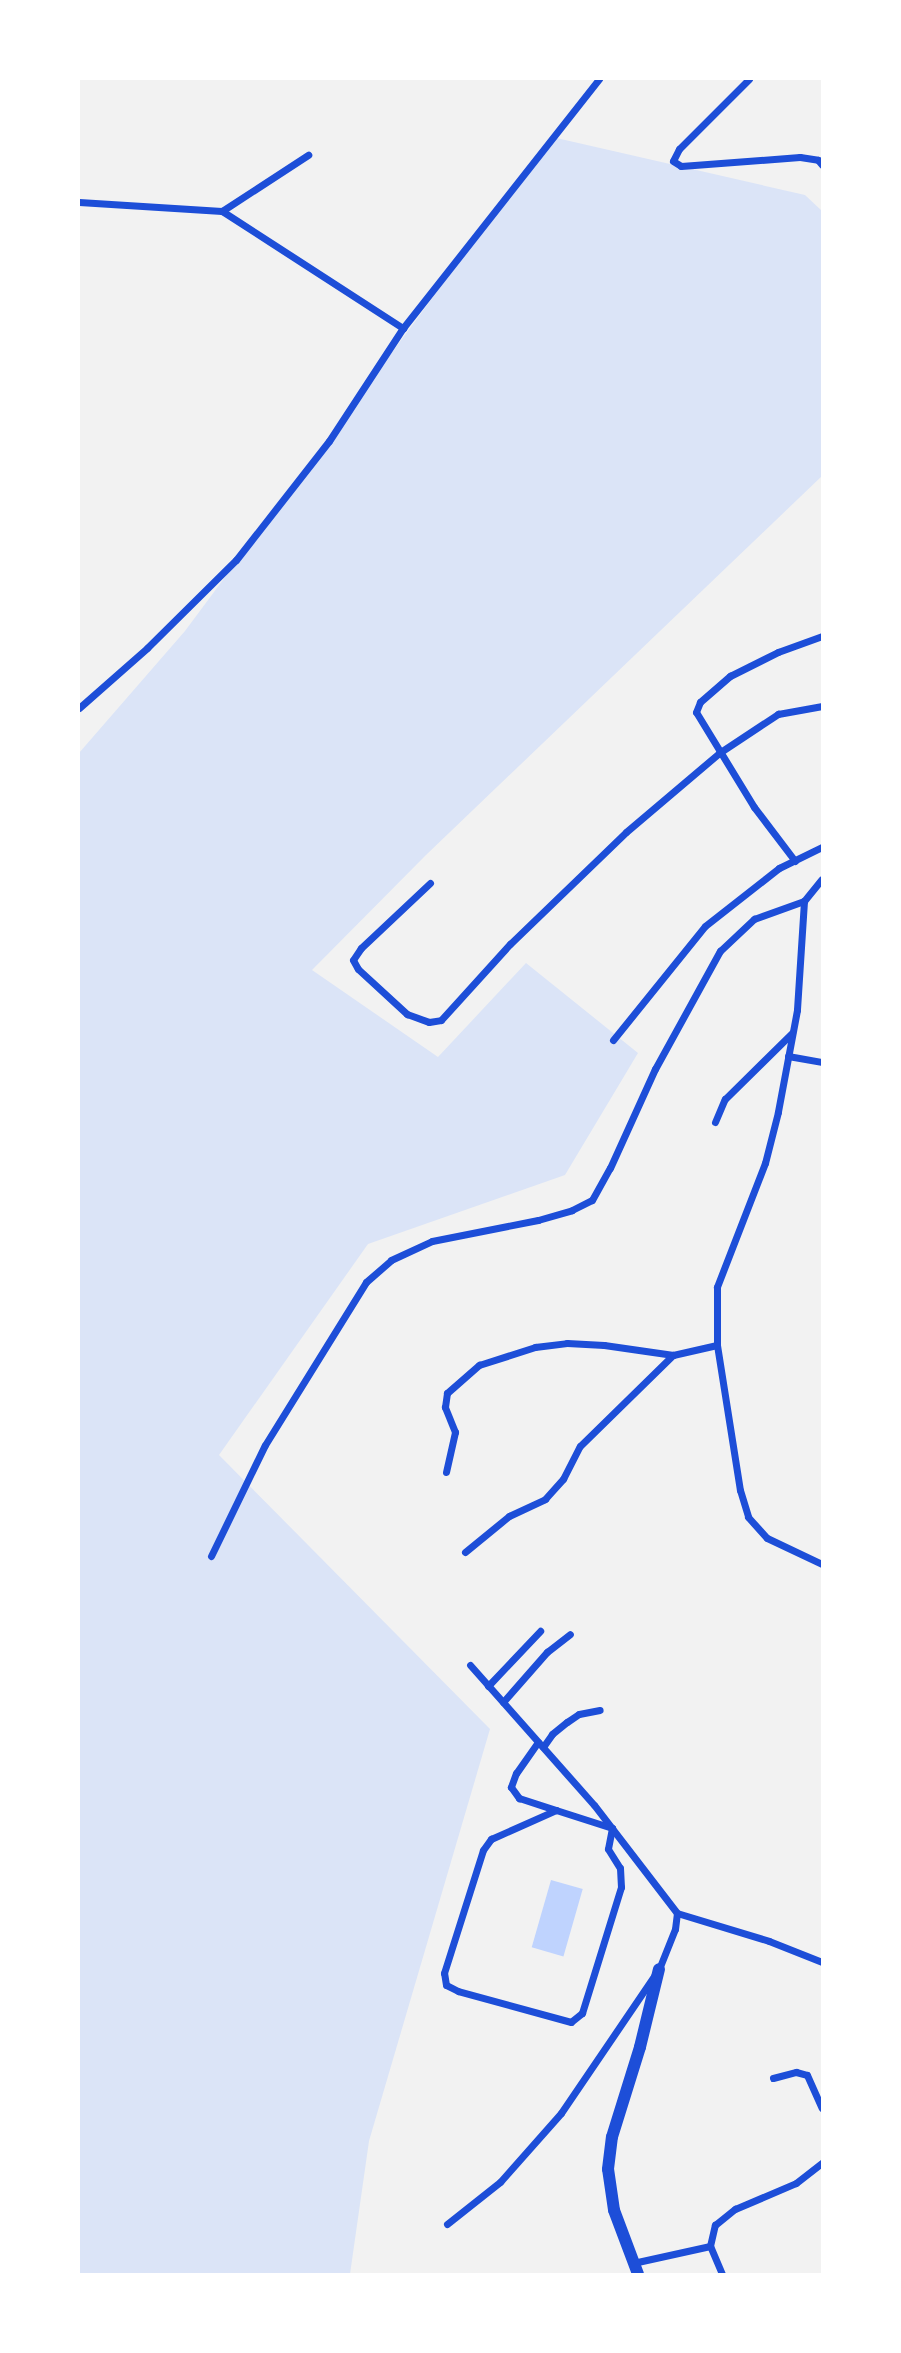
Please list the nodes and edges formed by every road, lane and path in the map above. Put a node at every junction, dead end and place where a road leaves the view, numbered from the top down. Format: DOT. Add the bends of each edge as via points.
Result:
graph roads {
  1 [pos="599,79"];
  2 [pos="748,79"];
  3 [pos="308,155"];
  4 [pos="822,165"];
  5 [pos="79,202"];
  6 [pos="222,211"];
  7 [pos="403,328"];
  8 [pos="822,636"];
  9 [pos="822,706"];
  10 [pos="79,708"];
  11 [pos="719,753"];
  12 [pos="822,847"];
  13 [pos="795,861"];
  14 [pos="822,879"];
  15 [pos="430,883"];
  16 [pos="804,901"];
  17 [pos="792,1032"];
  18 [pos="613,1040"];
  19 [pos="788,1056"];
  20 [pos="822,1062"];
  21 [pos="715,1122"];
  22 [pos="717,1345"];
  23 [pos="673,1355"];
  24 [pos="446,1472"];
  25 [pos="465,1552"];
  26 [pos="211,1556"];
  27 [pos="822,1563"];
  28 [pos="540,1631"];
  29 [pos="570,1634"];
  30 [pos="470,1665"];
  31 [pos="488,1686"];
  32 [pos="503,1702"];
  33 [pos="600,1710"];
  34 [pos="541,1745"];
  35 [pos="556,1810"];
  36 [pos="612,1828"];
  37 [pos="677,1913"];
  38 [pos="822,1962"];
  39 [pos="659,1969"];
  40 [pos="773,2078"];
  41 [pos="822,2108"];
  42 [pos="822,2163"];
  43 [pos="447,2224"];
  44 [pos="710,2246"];
  45 [pos="636,2269"];
  46 [pos="722,2274"];
  1 -- 7 [label="street"];
  2 -- 4 [label="street" via="679,149 673,161 681,166 800,158 818,160"];
  3 -- 6 [label="street"];
  5 -- 6 [label="street"];
  6 -- 7 [label="street"];
  7 -- 10 [label="street" via="329,441 236,560"];
  8 -- 11 [label="street" via="730,676 700,702 696,712"];
  9 -- 11 [label="street" via="778,714"];
  11 -- 13 [label="street"];
  11 -- 15 [label="street" via="626,832 510,944 441,1020 429,1022 407,1014 353,960"];
  12 -- 13 [label="street"];
  13 -- 18 [label="street" via="779,868 705,926"];
  14 -- 16 [label="street"];
  16 -- 17 [label="street"];
  16 -- 26 [label="street" via="754,919 720,951 655,1069 592,1199 538,1220 432,1241 391,1260 366,1282 265,1445"];
  17 -- 19 [label="street"];
  17 -- 21 [label="street" via="725,1099"];
  19 -- 20 [label="street"];
  19 -- 22 [label="street" via="765,1163 717,1287"];
  22 -- 23 [label="street"];
  22 -- 27 [label="street" via="748,1517 767,1538"];
  23 -- 24 [label="street" via="567,1343 535,1347 479,1364 447,1393 445,1407 455,1432"];
  23 -- 25 [label="street" via="580,1446 563,1479 545,1499 509,1516"];
  28 -- 31 [label="street"];
  29 -- 32 [label="street" via="547,1652"];
  30 -- 31 [label="street"];
  31 -- 32 [label="street"];
  32 -- 34 [label="street"];
  33 -- 34 [label="street" via="579,1714"];
  34 -- 35 [label="street" via="516,1773 511,1787 519,1798"];
  34 -- 36 [label="street"];
  35 -- 36 [label="street"];
  35 -- 36 [label="street" via="491,1839 483,1850 444,1973 446,1985 558,2021 570,2022 582,2014 621,1886 620,1868 608,1849"];
  36 -- 37 [label="street"];
  37 -- 38 [label="street"];
  37 -- 39 [label="street"];
  39 -- 43 [label="street" via="561,2113 500,2182"];
  39 -- 45 [label="street" via="612,2137 608,2169 614,2210"];
  40 -- 41 [label="street" via="796,2072 807,2075"];
  42 -- 44 [label="street" via="796,2183 735,2210 715,2225"];
  44 -- 45 [label="street"];
  44 -- 46 [label="street"];
}
